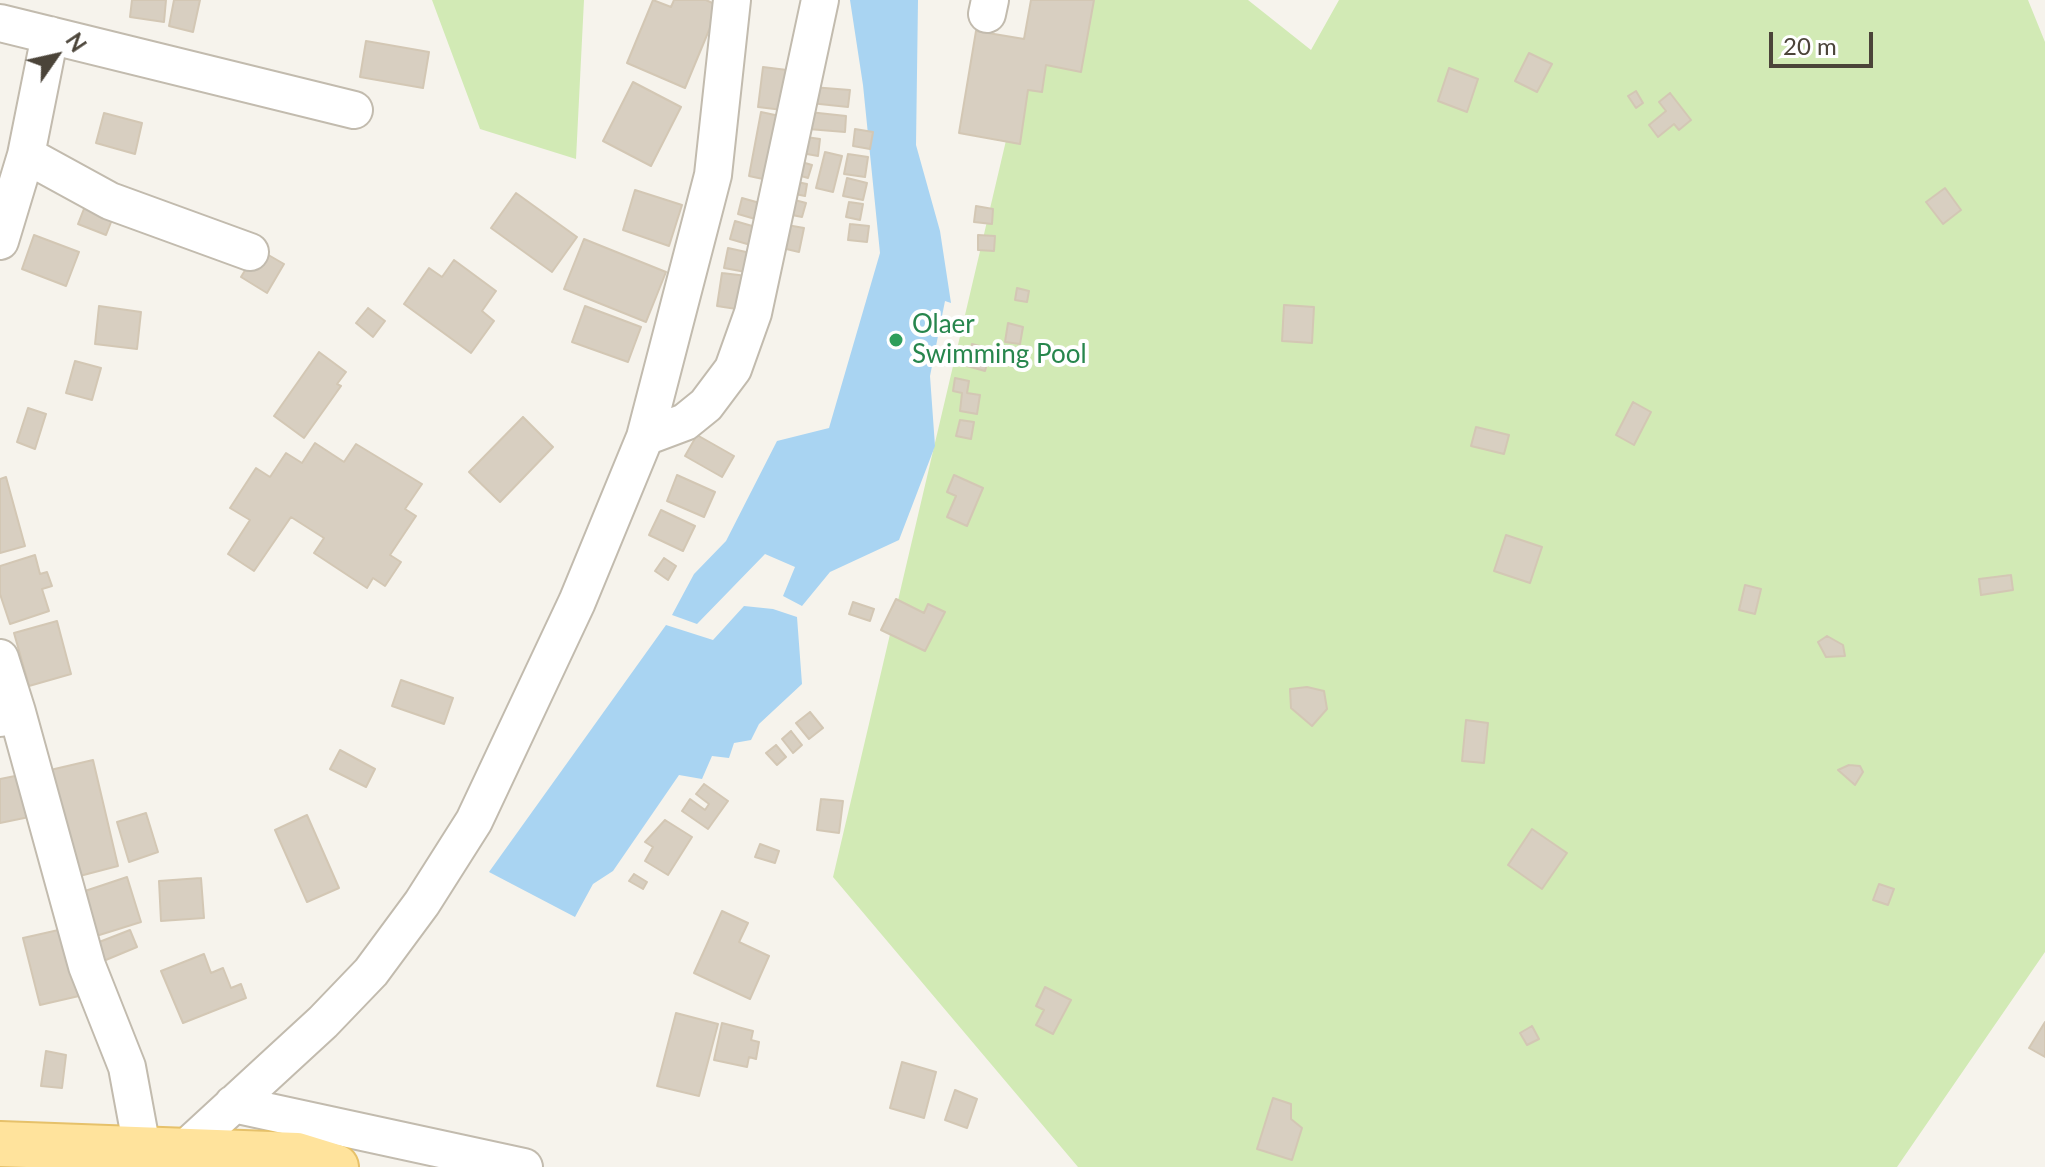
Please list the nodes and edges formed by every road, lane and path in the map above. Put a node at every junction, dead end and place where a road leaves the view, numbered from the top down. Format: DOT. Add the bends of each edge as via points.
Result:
graph roads {
  1 [pos="732,0"];
  2 [pos="820,0"];
  3 [pos="0,23"];
  4 [pos="50,35"];
  5 [pos="354,110"];
  6 [pos="26,155"];
  7 [pos="0,241"];
  8 [pos="250,252"];
  9 [pos="645,437"];
  10 [pos="0,658"];
  11 [pos="9,715"];
  12 [pos="233,1104"];
  13 [pos="17,1153"];
  14 [pos="169,1155"];
  15 [pos="336,1167"];
  16 [pos="524,1167"];
  1 -- 9 [label="street" via="713,175"];
  2 -- 9 [label="street" via="753,313 733,369 706,405 685,422"];
  3 -- 4 [label="street"];
  4 -- 5 [label="street"];
  4 -- 6 [label="street"];
  6 -- 7 [label="street"];
  6 -- 8 [label="street" via="110,201"];
  9 -- 12 [label="street" via="577,602 474,821 371,972"];
  10 -- 11 [label="street"];
  11 -- 14 [label="street" via="87,966"];
  12 -- 14 [label="street"];
  12 -- 16 [label="street"];
  13 -- 14 [label="main road"];
  14 -- 15 [label="main road" via="297,1155"];
}
